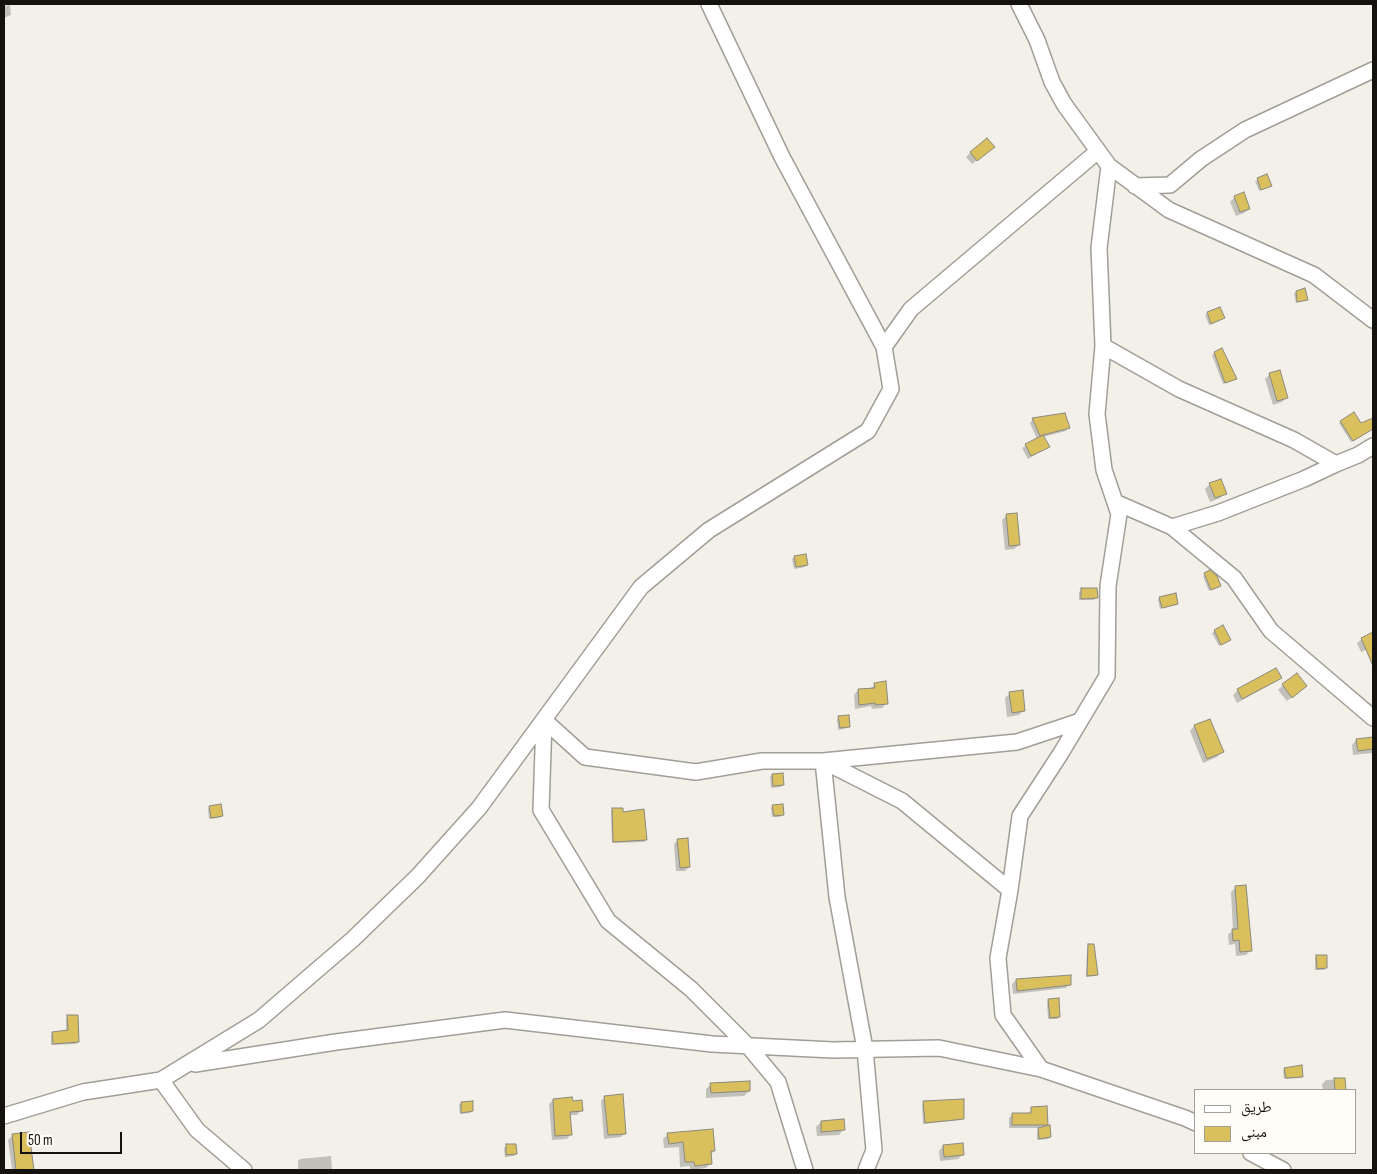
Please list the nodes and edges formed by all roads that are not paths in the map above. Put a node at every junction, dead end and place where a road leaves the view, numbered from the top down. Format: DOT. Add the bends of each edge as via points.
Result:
graph roads {
  1 [pos="709,4"];
  2 [pos="1019,4"];
  3 [pos="1373,70"];
  4 [pos="1098,151"];
  5 [pos="1109,166"];
  6 [pos="1135,186"];
  7 [pos="1373,320"];
  8 [pos="1103,346"];
  9 [pos="884,347"];
  10 [pos="1373,446"];
  11 [pos="1336,464"];
  12 [pos="1115,502"];
  13 [pos="1172,527"];
  14 [pos="1373,718"];
  15 [pos="544,720"];
  16 [pos="1080,721"];
  17 [pos="823,761"];
  18 [pos="1010,890"];
  19 [pos="748,1046"];
  20 [pos="865,1050"];
  21 [pos="186,1065"];
  22 [pos="1042,1069"];
  23 [pos="161,1080"];
  24 [pos="5,1115"];
  25 [pos="1194,1122"];
  26 [pos="1253,1154"];
  27 [pos="244,1170"];
  28 [pos="805,1170"];
  29 [pos="866,1170"];
  30 [pos="1283,1170"];
  1 -- 9 [label="street" via="782,157"];
  2 -- 4 [label="street" via="1037,40 1052,82"];
  3 -- 6 [label="street" via="1245,130 1201,159 1170,185"];
  4 -- 5 [label="street"];
  4 -- 9 [label="street" via="911,309"];
  5 -- 6 [label="street"];
  5 -- 8 [label="street" via="1099,248"];
  6 -- 7 [label="street" via="1169,210 1314,275"];
  8 -- 11 [label="street" via="1179,389 1294,440"];
  8 -- 12 [label="street" via="1097,414 1104,470"];
  9 -- 15 [label="street" via="891,389 868,431 708,530 641,587"];
  10 -- 11 [label="street"];
  11 -- 13 [label="street" via="1218,514"];
  12 -- 13 [label="street"];
  12 -- 16 [label="street" via="1119,514 1108,586 1107,676"];
  13 -- 14 [label="street" via="1234,578 1271,631"];
  15 -- 17 [label="street" via="585,757 696,772 762,762"];
  15 -- 19 [label="street" via="541,810 608,921 690,989"];
  15 -- 21 [label="street" via="479,808 418,876 353,939 259,1020"];
  16 -- 17 [label="street" via="1018,742"];
  16 -- 18 [label="street" via="1020,816"];
  17 -- 18 [label="street" via="902,801"];
  17 -- 20 [label="street" via="837,897"];
  18 -- 22 [label="street" via="998,958 1003,1016"];
  19 -- 20 [label="street"];
  19 -- 21 [label="street" via="505,1020"];
  19 -- 28 [label="street" via="778,1082"];
  20 -- 22 [label="street" via="939,1048"];
  20 -- 29 [label="street" via="874,1150"];
  21 -- 23 [label="street"];
  22 -- 25 [label="street"];
  23 -- 24 [label="street" via="83,1092"];
  23 -- 27 [label="street" via="197,1130"];
  26 -- 30 [label="street"];
}
